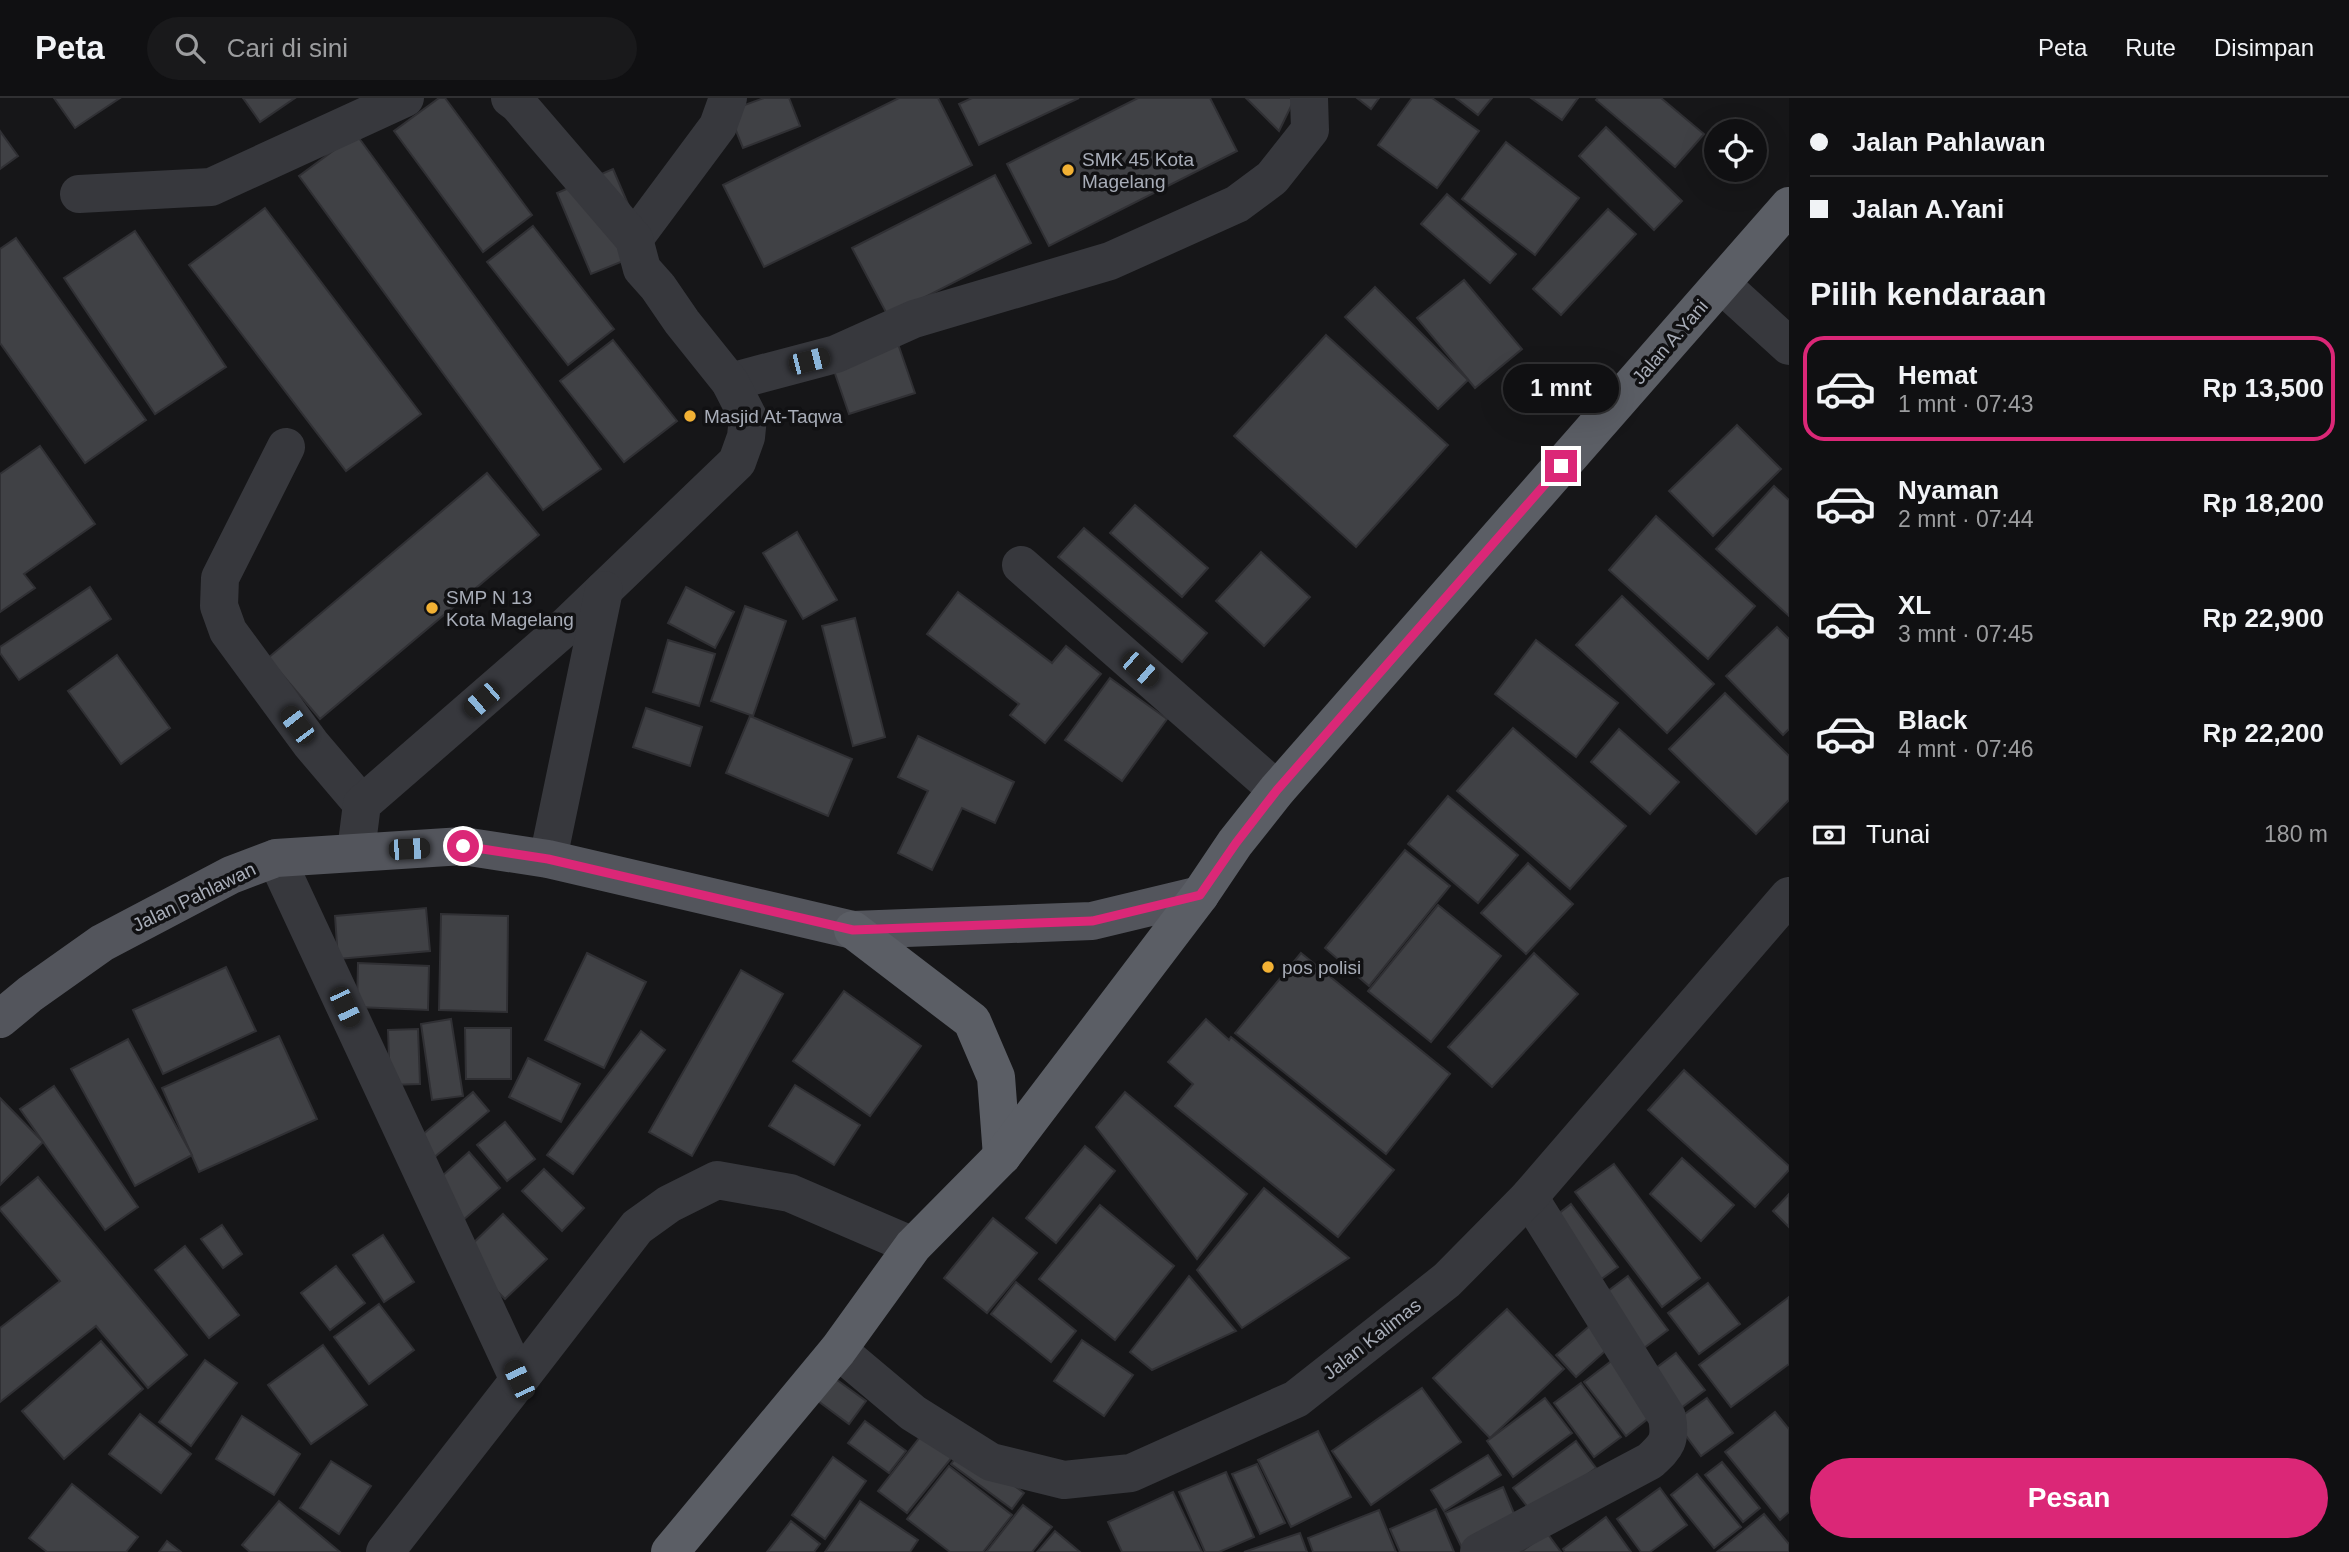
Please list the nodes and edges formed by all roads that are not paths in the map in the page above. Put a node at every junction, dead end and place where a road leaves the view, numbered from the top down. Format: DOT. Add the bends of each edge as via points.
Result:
graph roads {
  1 [pos="405,98"];
  2 [pos="510,98"];
  3 [pos="728,98"];
  4 [pos="1309,98"];
  5 [pos="79,194"];
  6 [pos="1789,206"];
  7 [pos="634,239"];
  8 [pos="1721,284"];
  9 [pos="1789,346"];
  10 [pos="730,382"];
  11 [pos="286,447"];
  12 [pos="1021,565"];
  13 [pos="604,590"];
  14 [pos="1277,790"];
  15 [pos="362,804"];
  16 [pos="356,852"];
  17 [pos="276,858"];
  18 [pos="548,859"];
  19 [pos="1200,895"];
  20 [pos="1789,896"];
  21 [pos="853,930"];
  22 [pos="0,1019"];
  23 [pos="1002,1156"];
  24 [pos="1529,1197"];
  25 [pos="913,1246"];
  26 [pos="838,1350"];
  27 [pos="519,1380"];
  28 [pos="385,1552"];
  29 [pos="670,1552"];
  30 [pos="1479,1552"];
  1 -- 5 [label="street" via="211,187"];
  2 -- 7 [label="street"];
  3 -- 7 [label="street" via="718,126"];
  4 -- 10 [label="street" via="1310,130 1272,178 1237,204 1110,261 914,319 836,354"];
  6 -- 8 [label="highway, Jalan A.Yani"];
  7 -- 10 [label="street" via="642,269"];
  8 -- 9 [label="street"];
  8 -- 14 [label="highway, Jalan A.Yani"];
  10 -- 13 [label="street" via="748,417 737,462"];
  11 -- 15 [label="street" via="220,578 219,606 228,631 311,744"];
  12 -- 14 [label="street"];
  13 -- 15 [label="street"];
  13 -- 18 [label="street"];
  14 -- 19 [label="highway, Jalan A.Yani"];
  15 -- 16 [label="street"];
  16 -- 17 [label="main road, Jalan Pahlawan"];
  16 -- 18 [label="main road, Jalan Pahlawan" via="463,846"];
  17 -- 22 [label="main road, Jalan Pahlawan" via="231,875 102,943"];
  17 -- 27 [label="street"];
  18 -- 21 [label="main road, Jalan Pahlawan"];
  19 -- 21 [label="main road, Jalan Pahlawan" via="1092,921"];
  19 -- 23 [label="highway, Jalan A.Yani"];
  20 -- 24 [label="street, Jalan Kalimas"];
  21 -- 23 [label="highway" via="972,1021 996,1077"];
  23 -- 25 [label="highway, Jalan A.Yani"];
  24 -- 26 [label="street, Jalan Kalimas" via="1447,1280 1296,1399 1131,1473 1063,1480 991,1462 913,1413"];
  24 -- 30 [label="street" via="1667,1417 1670,1434 1665,1447 1650,1461"];
  25 -- 26 [label="highway, Jalan A.Yani"];
  25 -- 27 [label="street" via="790,1193 717,1180 669,1204 637,1227"];
  26 -- 29 [label="highway, Jalan A.Yani"];
  27 -- 28 [label="street"];
}
